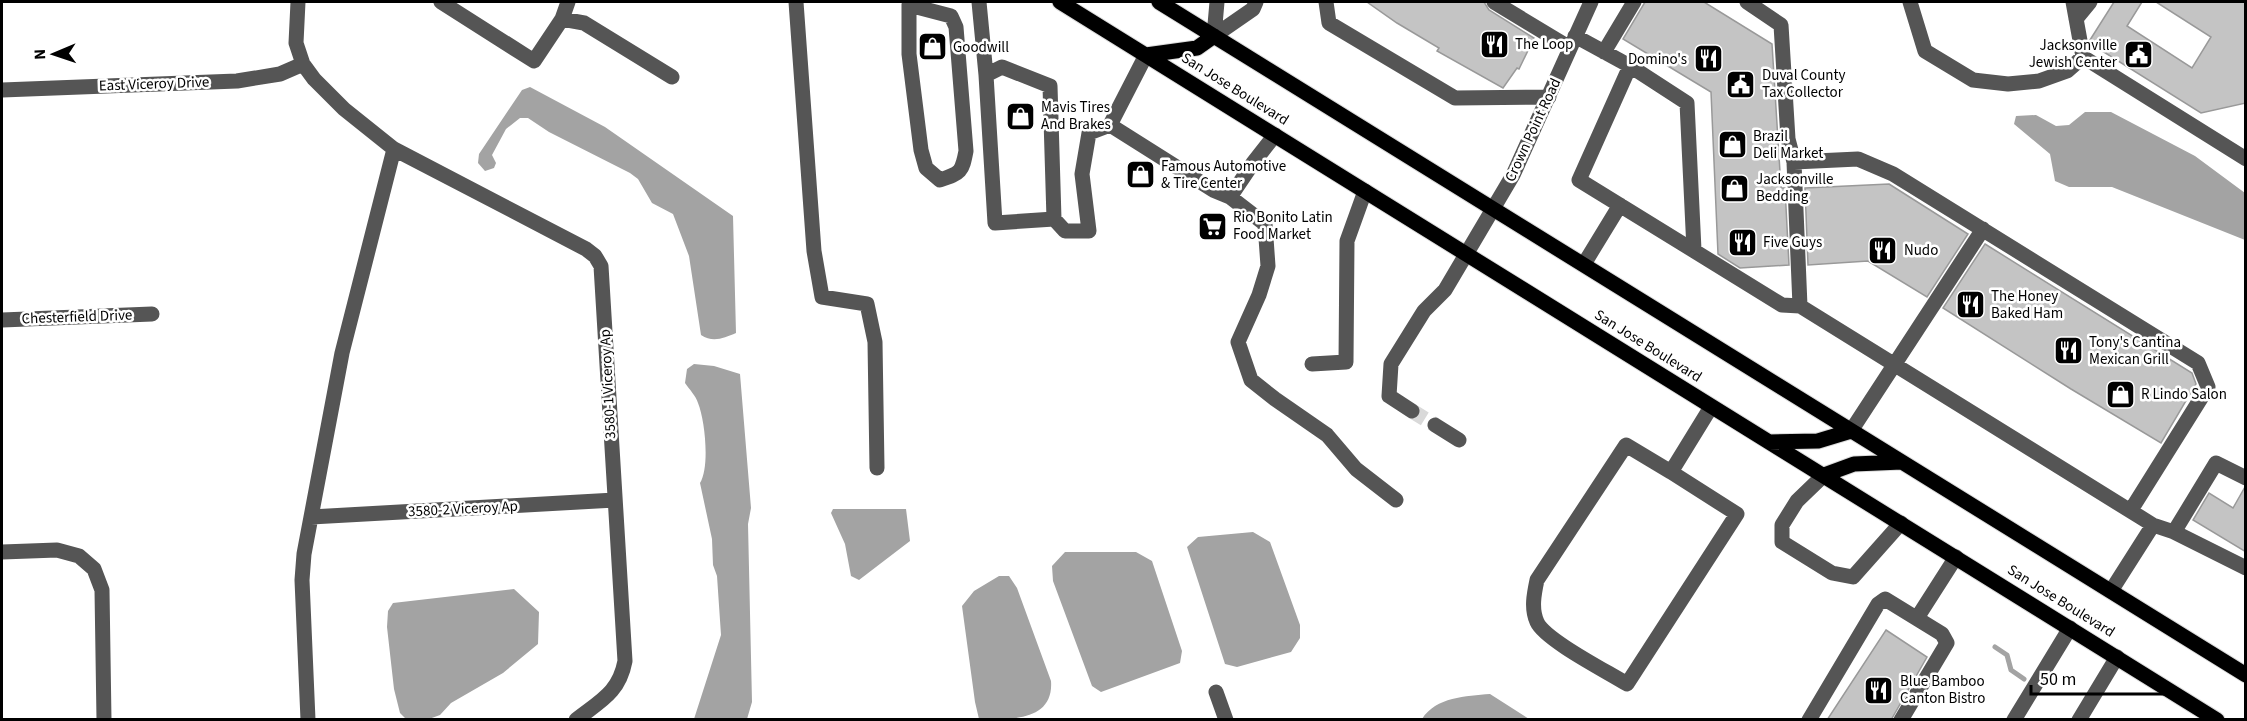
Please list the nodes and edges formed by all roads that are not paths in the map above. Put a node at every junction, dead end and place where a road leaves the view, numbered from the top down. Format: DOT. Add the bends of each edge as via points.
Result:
graph roads {
  1 [pos="298,2"];
  2 [pos="441,2"];
  3 [pos="568,2"];
  4 [pos="796,2"];
  5 [pos="979,2"];
  6 [pos="1060,2"];
  7 [pos="1159,2"];
  8 [pos="1217,2"];
  9 [pos="1256,2"];
  10 [pos="1326,2"];
  11 [pos="1494,2"];
  12 [pos="1591,2"];
  13 [pos="1634,2"];
  14 [pos="1747,2"];
  15 [pos="1910,2"];
  16 [pos="2073,2"];
  17 [pos="2090,2"];
  18 [pos="909,4"];
  19 [pos="562,19"];
  20 [pos="2076,19"];
  21 [pos="1214,36"];
  22 [pos="1572,42"];
  23 [pos="1604,52"];
  24 [pos="1146,55"];
  25 [pos="2083,57"];
  26 [pos="303,64"];
  27 [pos="1630,66"];
  28 [pos="986,75"];
  29 [pos="672,77"];
  30 [pos="2,90"];
  31 [pos="1550,97"];
  32 [pos="1110,125"];
  33 [pos="1275,135"];
  34 [pos="394,149"];
  35 [pos="2246,159"];
  36 [pos="1794,162"];
  37 [pos="1365,191"];
  38 [pos="1230,197"];
  39 [pos="1620,205"];
  40 [pos="1494,208"];
  41 [pos="1054,219"];
  42 [pos="1983,229"];
  43 [pos="1694,250"];
  44 [pos="1467,254"];
  45 [pos="1584,264"];
  46 [pos="1800,306"];
  47 [pos="152,314"];
  48 [pos="2,320"];
  49 [pos="1312,364"];
  50 [pos="1896,364"];
  51 [pos="1711,407"];
  52 [pos="1412,411"];
  53 [pos="1435,425"];
  54 [pos="1851,431"];
  55 [pos="1459,440"];
  56 [pos="1769,442"];
  57 [pos="1902,462"];
  58 [pos="877,468"];
  59 [pos="1671,472"];
  60 [pos="1824,475"];
  61 [pos="2246,478"];
  62 [pos="615,500"];
  63 [pos="1396,500"];
  64 [pos="2131,510"];
  65 [pos="311,517"];
  66 [pos="1901,523"];
  67 [pos="2153,525"];
  68 [pos="2174,532"];
  69 [pos="2,552"];
  70 [pos="1956,557"];
  71 [pos="2246,568"];
  72 [pos="2111,591"];
  73 [pos="1917,618"];
  74 [pos="2070,628"];
  75 [pos="2117,657"];
  76 [pos="2246,675"];
  77 [pos="1216,692"];
  78 [pos="104,720"];
  79 [pos="308,720"];
  80 [pos="576,720"];
  81 [pos="1226,720"];
  82 [pos="1809,720"];
  83 [pos="1901,720"];
  84 [pos="2014,720"];
  85 [pos="2079,720"];
  86 [pos="2217,720"];
  1 -- 26 [label="street" via="296,43"];
  2 -- 19 [label="street" via="534,62"];
  3 -- 19 [label="street"];
  4 -- 58 [label="street" via="814,251 822,297 867,304 875,342"];
  5 -- 28 [label="street"];
  6 -- 24 [label="main road, San Jose Boulevard"];
  7 -- 21 [label="main road"];
  8 -- 21 [label="street"];
  9 -- 21 [label="street"];
  10 -- 31 [label="street" via="1329,23 1455,98"];
  11 -- 22 [label="street"];
  12 -- 22 [label="street, Crown Point Road"];
  13 -- 23 [label="street"];
  14 -- 36 [label="street" via="1781,26 1788,139"];
  15 -- 25 [label="street" via="1925,51 1973,80 2008,84 2040,81 2067,71"];
  16 -- 20 [label="street"];
  17 -- 20 [label="street"];
  18 -- 18 [label="street" via="909,54 926,168 940,180 958,174 966,151 956,27 951,16"];
  19 -- 29 [label="street" via="584,23"];
  20 -- 25 [label="street"];
  21 -- 24 [label="main road" via="1197,48"];
  21 -- 40 [label="main road"];
  22 -- 23 [label="street"];
  22 -- 31 [label="street, Crown Point Road"];
  23 -- 27 [label="street"];
  24 -- 32 [label="street"];
  24 -- 33 [label="main road, San Jose Boulevard"];
  25 -- 35 [label="street"];
  26 -- 30 [label="street, East Viceroy Drive" via="280,74 237,81"];
  26 -- 34 [label="street, 3580-1 Viceroy Ap" via="344,109"];
  27 -- 39 [label="street" via="1579,180"];
  27 -- 43 [label="street" via="1687,103"];
  28 -- 41 [label="street" via="1002,67 1050,86"];
  28 -- 41 [label="street" via="995,223"];
  31 -- 40 [label="street, Crown Point Road"];
  32 -- 38 [label="street"];
  32 -- 41 [label="street" via="1089,133 1082,174 1089,231 1065,231"];
  33 -- 37 [label="main road, San Jose Boulevard"];
  33 -- 38 [label="street"];
  34 -- 62 [label="street, 3580-1 Viceroy Ap" via="595,256 601,266"];
  34 -- 65 [label="street" via="342,353"];
  36 -- 42 [label="street" via="1858,159 1893,174"];
  36 -- 46 [label="street"];
  37 -- 44 [label="main road, San Jose Boulevard"];
  37 -- 49 [label="street" via="1347,241 1346,362"];
  38 -- 63 [label="street" via="1264,224 1268,266 1238,342 1251,380 1327,435 1356,469"];
  39 -- 43 [label="street"];
  39 -- 45 [label="street"];
  40 -- 44 [label="street, Crown Point Road"];
  40 -- 45 [label="main road"];
  42 -- 50 [label="street"];
  42 -- 64 [label="street" via="2198,363 2208,387"];
  43 -- 46 [label="street" via="1782,305"];
  44 -- 51 [label="main road, San Jose Boulevard"];
  44 -- 52 [label="street, Crown Point Road" via="1391,364 1389,396"];
  45 -- 54 [label="main road"];
  46 -- 50 [label="street"];
  47 -- 48 [label="street, Chesterfield Drive"];
  50 -- 54 [label="street"];
  50 -- 64 [label="street"];
  51 -- 56 [label="main road, San Jose Boulevard"];
  51 -- 59 [label="street"];
  53 -- 55 [label="street"];
  54 -- 56 [label="main road" via="1818,441"];
  54 -- 57 [label="main road"];
  56 -- 60 [label="main road, San Jose Boulevard"];
  57 -- 60 [label="main road" via="1854,464"];
  57 -- 72 [label="main road"];
  59 -- 59 [label="street" via="1626,445 1537,580 1533,601 1537,624 1554,639 1627,684 1737,514"];
  60 -- 66 [label="main road, San Jose Boulevard"];
  60 -- 66 [label="street" via="1797,501 1782,525 1782,542 1832,573 1853,577"];
  61 -- 68 [label="street" via="2216,463"];
  62 -- 65 [label="street, 3580-2 Viceroy Ap"];
  62 -- 80 [label="street, 3580-1 Viceroy Ap" via="625,661 622,678"];
  64 -- 67 [label="street"];
  65 -- 79 [label="street" via="302,580"];
  66 -- 70 [label="main road, San Jose Boulevard"];
  67 -- 68 [label="street"];
  67 -- 72 [label="street"];
  68 -- 71 [label="street"];
  69 -- 78 [label="street" via="57,550 79,556 94,569 102,590"];
  70 -- 73 [label="street"];
  70 -- 74 [label="main road, San Jose Boulevard"];
  72 -- 76 [label="main road"];
  73 -- 82 [label="street" via="1885,599 1881,601"];
  73 -- 83 [label="street" via="1942,634 1947,643"];
  74 -- 75 [label="main road, San Jose Boulevard"];
  74 -- 84 [label="street"];
  75 -- 85 [label="street"];
  75 -- 86 [label="main road, San Jose Boulevard"];
  77 -- 81 [label="street"];
}
